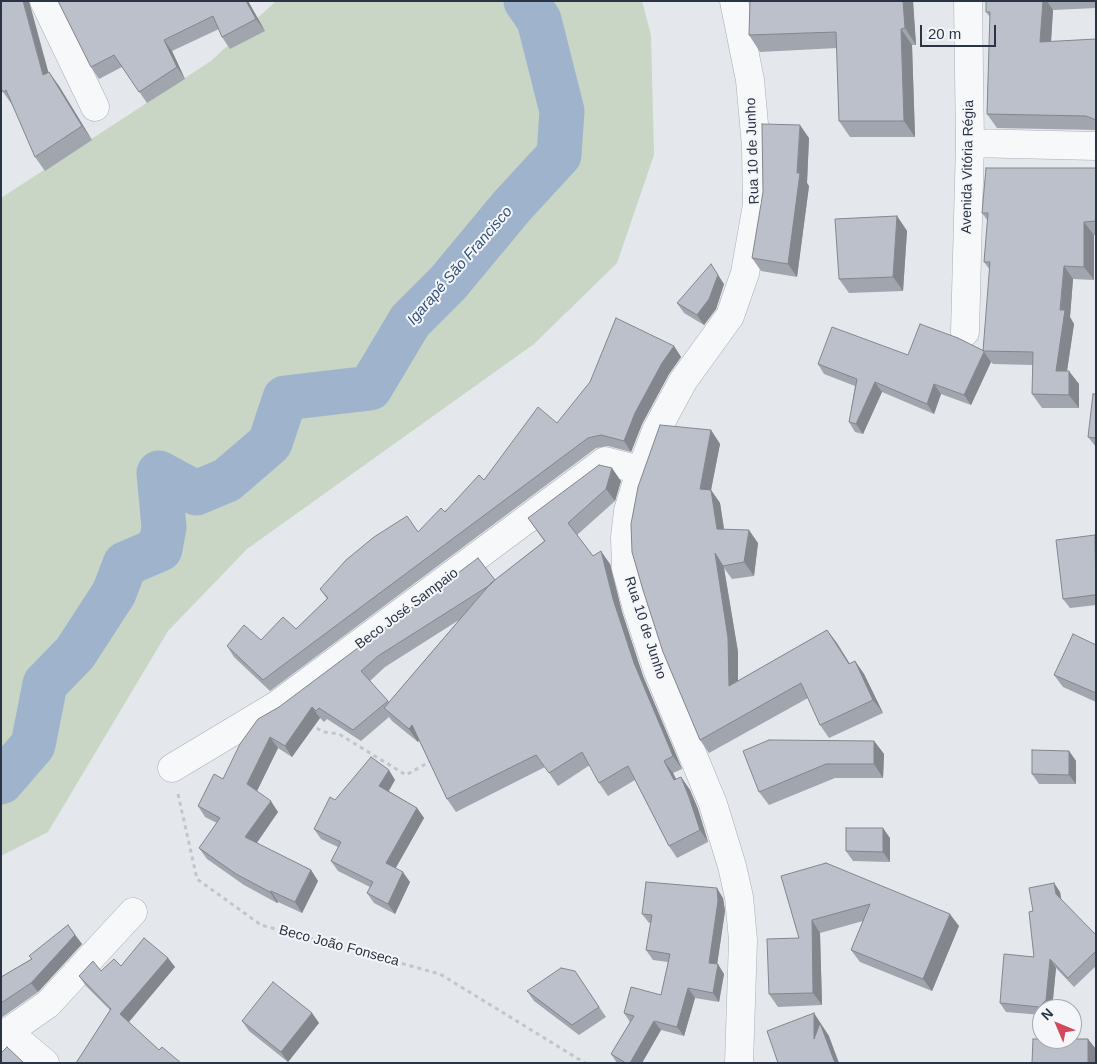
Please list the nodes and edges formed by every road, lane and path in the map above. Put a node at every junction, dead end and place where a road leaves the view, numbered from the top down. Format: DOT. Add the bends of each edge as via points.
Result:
graph roads {
  1 [pos="44,1"];
  2 [pos="734,1"];
  3 [pos="968,1"];
  4 [pos="95,107"];
  5 [pos="970,143"];
  6 [pos="1096,146"];
  7 [pos="965,332"];
  8 [pos="640,470"];
  9 [pos="277,705"];
  10 [pos="437,758"];
  11 [pos="172,768"];
  12 [pos="133,912"];
  13 [pos="5,1036"];
  14 [pos="45,1063"];
  15 [pos="585,1063"];
  16 [pos="739,1063"];
  1 -- 4 [label="street"];
  2 -- 8 [label="street, Rua 10 de Junho" via="750,80 756,146 757,205 745,273 730,316 669,404"];
  3 -- 5 [label="street, Avenida Vitória Régia"];
  5 -- 6 [label="street"];
  5 -- 7 [label="street, Avenida Vitória Régia"];
  8 -- 9 [label="street, Beco José Sampaio" via="606,461"];
  8 -- 16 [label="street, Rua 10 de Junho" via="628,511 626,568 658,671 713,804 732,866 739,897 742,940"];
  9 -- 10 [label="path" via="323,732 339,734 406,775"];
  9 -- 11 [label="street, Beco José Sampaio"];
  11 -- 15 [label="path, Beco João Fonseca" via="197,879 261,925 440,974"];
  12 -- 13 [label="street" via="48,1004"];
  13 -- 14 [label="street"];
}
